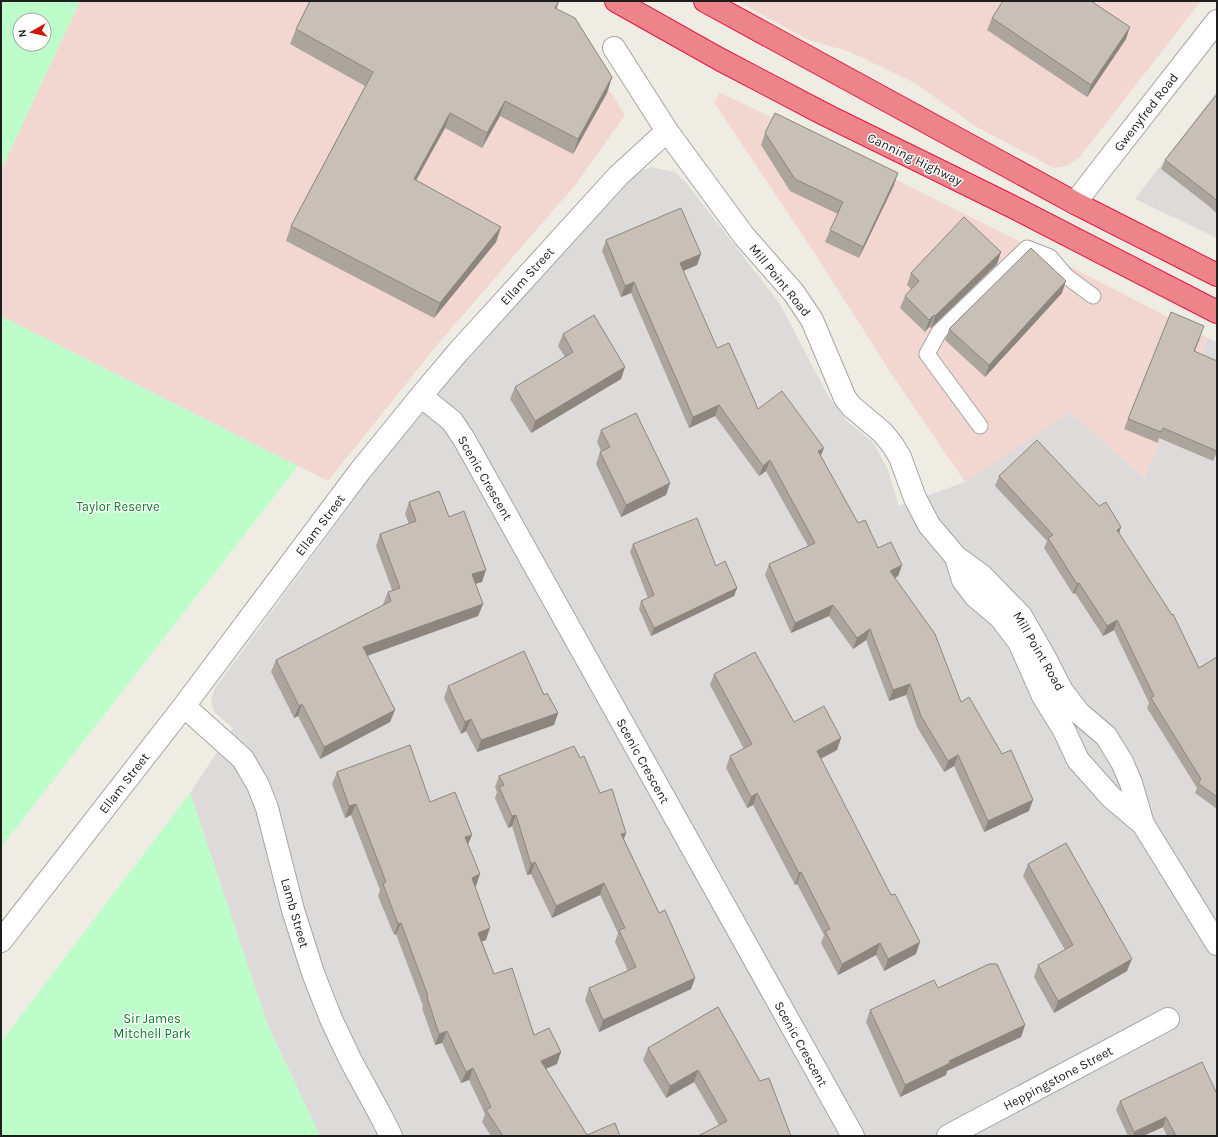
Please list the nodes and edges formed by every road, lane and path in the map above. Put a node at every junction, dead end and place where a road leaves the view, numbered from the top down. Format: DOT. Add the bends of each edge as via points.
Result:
graph roads {
  1 [pos="616,1"];
  2 [pos="712,3"];
  3 [pos="1217,22"];
  4 [pos="614,48"];
  5 [pos="667,131"];
  6 [pos="1075,203"];
  7 [pos="1217,275"];
  8 [pos="1093,296"];
  9 [pos="1217,312"];
  10 [pos="421,396"];
  11 [pos="980,426"];
  12 [pos="1059,704"];
  13 [pos="184,706"];
  14 [pos="1143,824"];
  15 [pos="1,941"];
  16 [pos="1217,944"];
  17 [pos="1168,1019"];
  18 [pos="391,1136"];
  19 [pos="853,1136"];
  20 [pos="948,1136"];
  1 -- 9 [label="highway, Canning Highway" via="720,60 805,104"];
  2 -- 6 [label="highway"];
  3 -- 6 [label="street, Gwenyfred Road"];
  4 -- 5 [label="street, Mill Point Road"];
  5 -- 10 [label="street, Ellam Street" via="618,176"];
  5 -- 12 [label="street, Mill Point Road" via="744,236 794,293 812,320 845,398 892,444 900,457 928,525 956,557 982,576 1021,616 1062,691"];
  6 -- 7 [label="highway"];
  8 -- 11 [label="lane" via="1066,276 1050,257 1027,248 939,332 927,354"];
  10 -- 13 [label="street, Ellam Street" via="360,471"];
  10 -- 19 [label="street, Scenic Crescent" via="452,421 464,439"];
  12 -- 14 [label="street, Mill Point Road" via="1064,730 1078,760 1111,797"];
  12 -- 14 [label="street, Mill Point Road" via="1079,713 1106,736 1131,783"];
  13 -- 15 [label="street, Ellam Street"];
  13 -- 18 [label="street, Lamb Street" via="243,759 258,785 267,808 293,910 313,973 351,1061"];
  14 -- 16 [label="street, Mill Point Road"];
  17 -- 20 [label="street, Heppingstone Street"];
}
